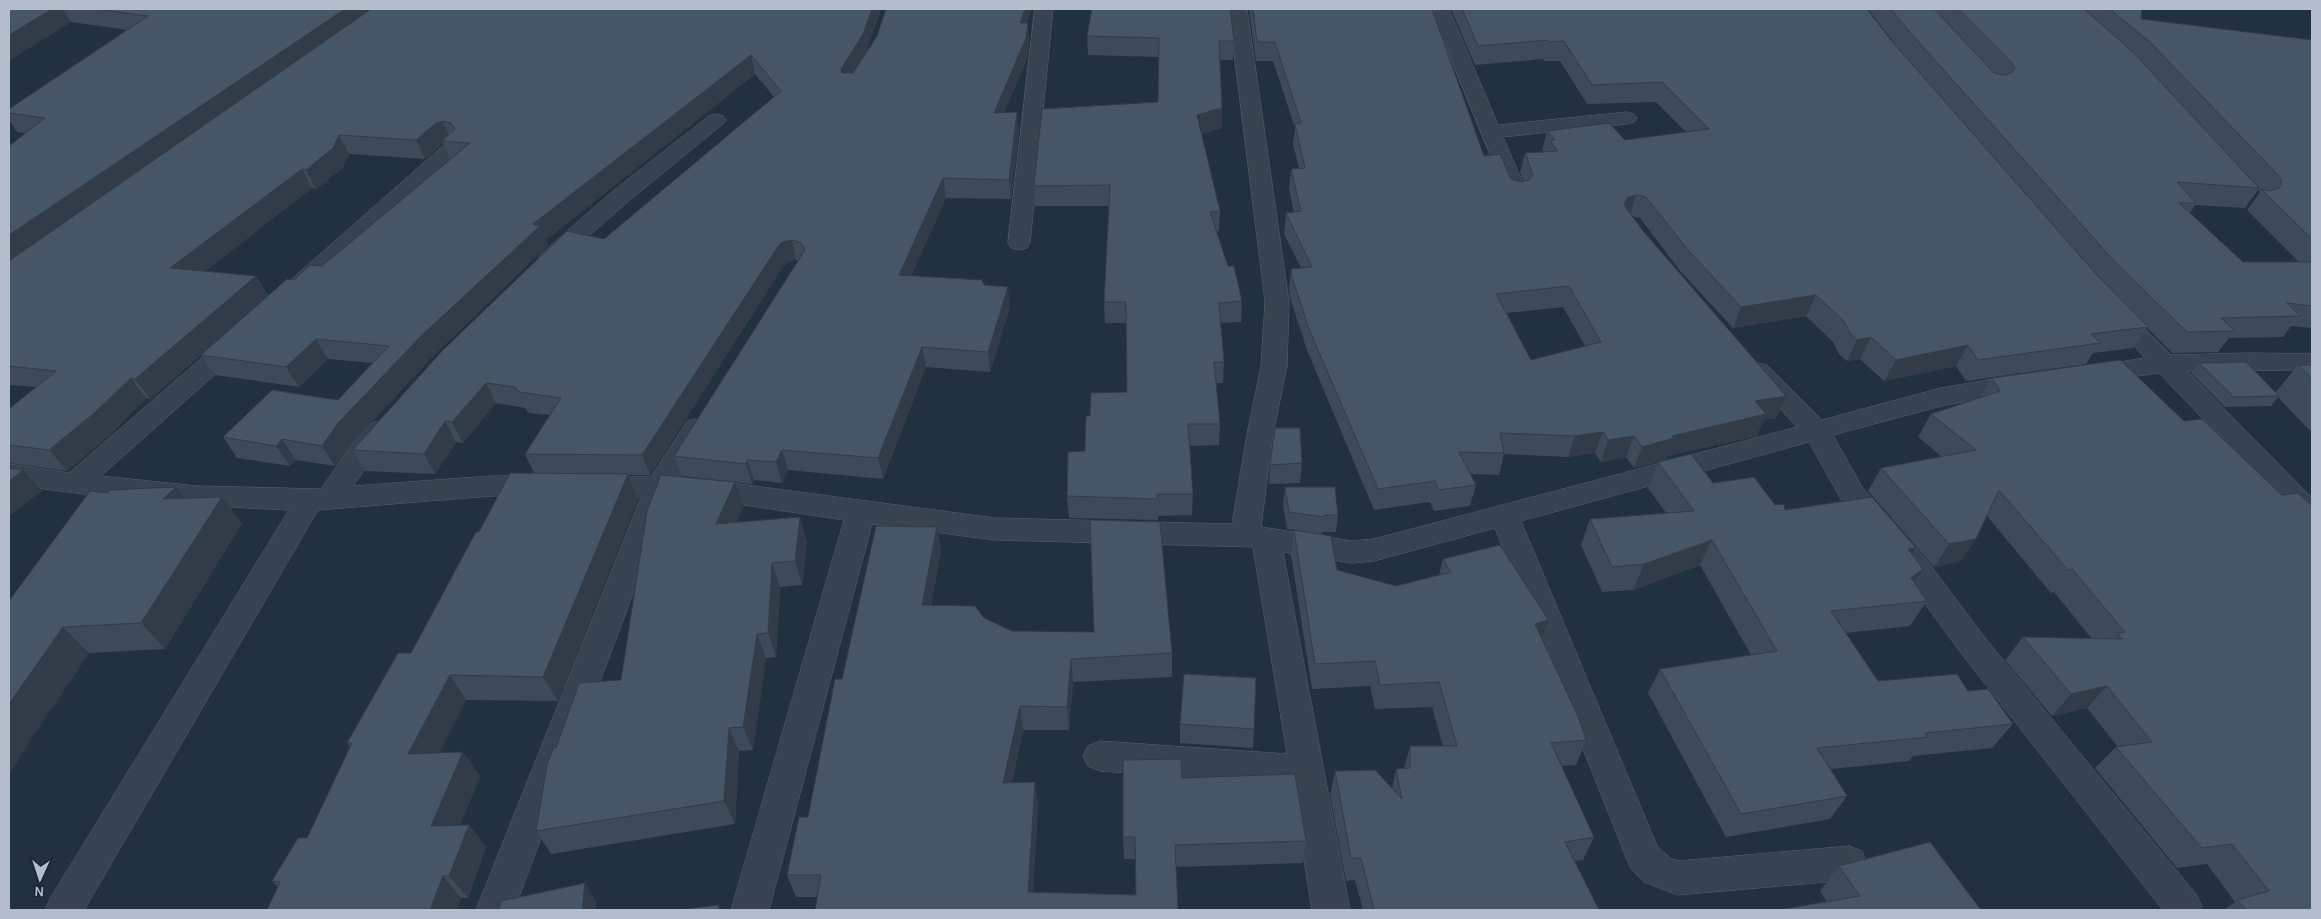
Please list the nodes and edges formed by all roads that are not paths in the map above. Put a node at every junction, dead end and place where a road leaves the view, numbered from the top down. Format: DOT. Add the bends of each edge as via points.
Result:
graph roads {
  1 [pos="1044,9"];
  2 [pos="1238,9"];
  3 [pos="1440,9"];
  4 [pos="1627,118"];
  5 [pos="716,120"];
  6 [pos="1492,132"];
  7 [pos="452,148"];
  8 [pos="1516,194"];
  9 [pos="1019,243"];
  10 [pos="533,275"];
  11 [pos="2098,296"];
  12 [pos="275,306"];
  13 [pos="252,326"];
  14 [pos="1739,352"];
  15 [pos="2312,362"];
  16 [pos="2163,364"];
  17 [pos="706,411"];
  18 [pos="395,415"];
  19 [pos="1816,430"];
  20 [pos="9,474"];
  21 [pos="75,484"];
  22 [pos="659,487"];
  23 [pos="320,499"];
  24 [pos="861,512"];
  25 [pos="1504,515"];
  26 [pos="2312,515"];
  27 [pos="1255,537"];
  28 [pos="1100,756"];
  29 [pos="1307,770"];
  30 [pos="1849,863"];
  31 [pos="2183,907"];
  32 [pos="64,910"];
  33 [pos="495,910"];
  34 [pos="750,910"];
  35 [pos="1332,910"];
  1 -- 9 [label="street"];
  2 -- 27 [label="street" via="1276,302 1274,366 1260,434"];
  3 -- 6 [label="street"];
  4 -- 6 [label="street"];
  5 -- 10 [label="street" via="622,195"];
  6 -- 8 [label="street"];
  7 -- 12 [label="street"];
  11 -- 16 [label="street"];
  13 -- 21 [label="street"];
  14 -- 19 [label="street"];
  15 -- 16 [label="street"];
  16 -- 19 [label="street" via="1941,397"];
  16 -- 26 [label="street"];
  17 -- 22 [label="street"];
  18 -- 23 [label="street"];
  19 -- 25 [label="street"];
  19 -- 31 [label="street" via="1852,494 1917,570 1975,648"];
  20 -- 21 [label="street"];
  21 -- 23 [label="street" via="197,496"];
  22 -- 23 [label="street" via="491,486"];
  22 -- 24 [label="street" via="731,493"];
  22 -- 33 [label="street"];
  23 -- 32 [label="street"];
  24 -- 27 [label="street" via="995,529"];
  24 -- 34 [label="street"];
  25 -- 27 [label="street" via="1374,550 1352,552"];
  25 -- 30 [label="street" via="1644,857 1657,870 1678,878"];
  27 -- 29 [label="street"];
  28 -- 29 [label="street"];
  29 -- 35 [label="street"];
}
